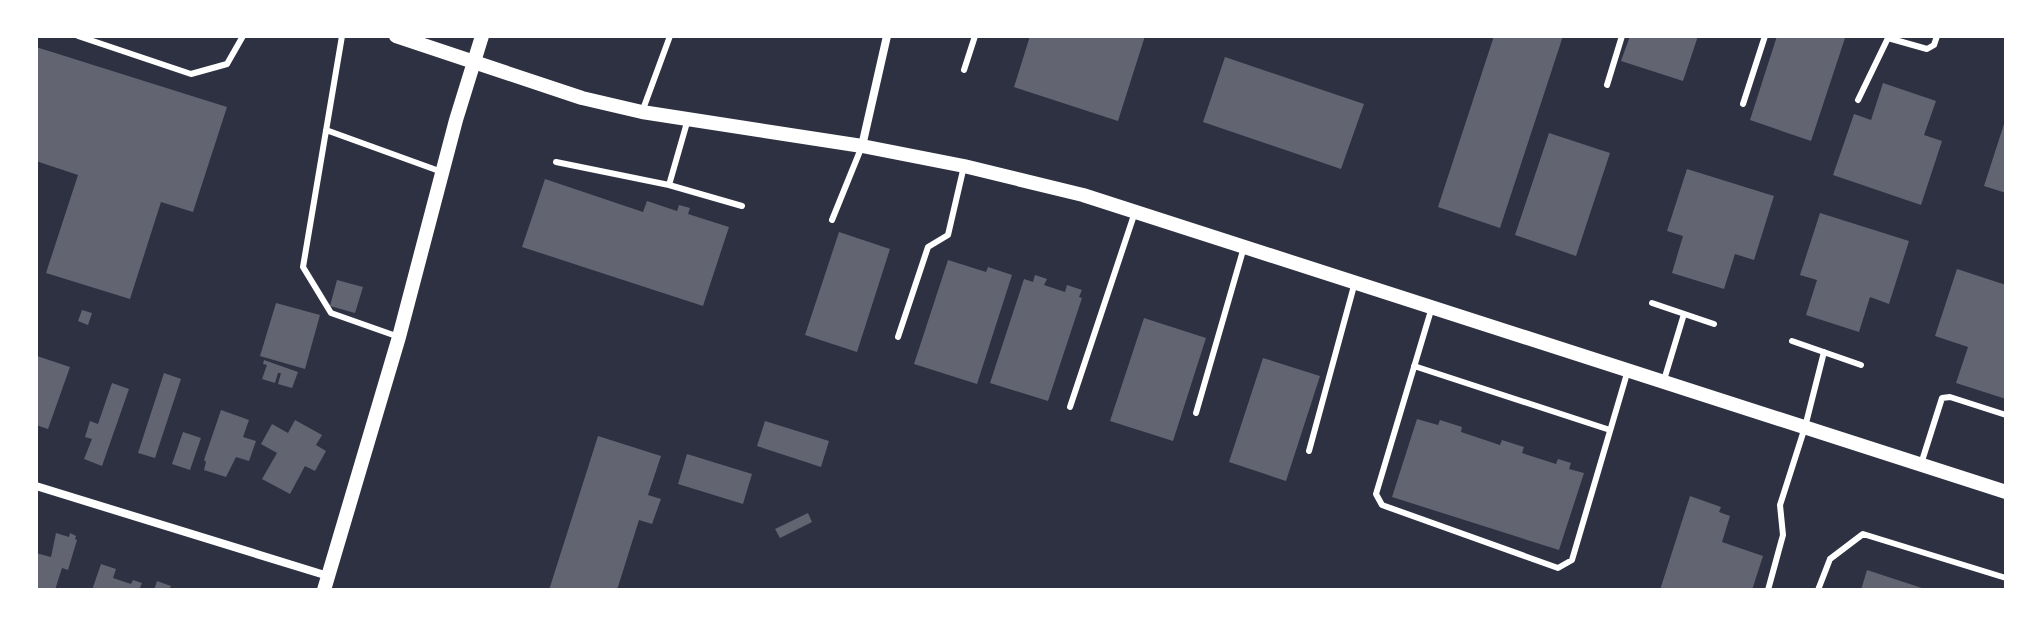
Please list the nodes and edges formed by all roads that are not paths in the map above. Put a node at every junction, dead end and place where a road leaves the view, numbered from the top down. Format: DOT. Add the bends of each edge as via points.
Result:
graph roads {
  1 [pos="78,36"];
  2 [pos="243,36"];
  3 [pos="342,36"];
  4 [pos="396,36"];
  5 [pos="482,36"];
  6 [pos="670,36"];
  7 [pos="887,36"];
  8 [pos="975,36"];
  9 [pos="1622,36"];
  10 [pos="1765,36"];
  11 [pos="1937,36"];
  12 [pos="474,63"];
  13 [pos="964,70"];
  14 [pos="1607,85"];
  15 [pos="1858,100"];
  16 [pos="1743,104"];
  17 [pos="642,112"];
  18 [pos="688,119"];
  19 [pos="326,130"];
  20 [pos="862,146"];
  21 [pos="556,162"];
  22 [pos="964,166"];
  23 [pos="442,172"];
  24 [pos="669,185"];
  25 [pos="742,206"];
  26 [pos="1135,212"];
  27 [pos="832,220"];
  28 [pos="1244,247"];
  29 [pos="1355,282"];
  30 [pos="1652,303"];
  31 [pos="1432,307"];
  32 [pos="1684,314"];
  33 [pos="1714,324"];
  34 [pos="399,337"];
  35 [pos="898,337"];
  36 [pos="1792,341"];
  37 [pos="1824,352"];
  38 [pos="1861,365"];
  39 [pos="1414,366"];
  40 [pos="1628,370"];
  41 [pos="1664,381"];
  42 [pos="1070,407"];
  43 [pos="1196,413"];
  44 [pos="2006,415"];
  45 [pos="1805,427"];
  46 [pos="1610,430"];
  47 [pos="1309,451"];
  48 [pos="1921,464"];
  49 [pos="36,486"];
  50 [pos="2006,492"];
  51 [pos="2006,578"];
  52 [pos="326,583"];
  53 [pos="1768,590"];
  54 [pos="1818,590"];
  1 -- 2 [label="lane" via="191,74 227,64"];
  3 -- 19 [label="lane"];
  4 -- 12 [label="street"];
  5 -- 12 [label="street"];
  6 -- 17 [label="lane"];
  7 -- 20 [label="street"];
  8 -- 13 [label="lane"];
  9 -- 14 [label="lane"];
  10 -- 16 [label="lane"];
  11 -- 15 [label="lane" via="1927,49 1888,38"];
  12 -- 17 [label="street"];
  12 -- 23 [label="street"];
  17 -- 18 [label="street"];
  18 -- 20 [label="street"];
  18 -- 24 [label="lane"];
  19 -- 23 [label="lane"];
  19 -- 34 [label="lane" via="303,267 331,313"];
  20 -- 22 [label="street"];
  20 -- 27 [label="lane"];
  21 -- 24 [label="lane"];
  22 -- 26 [label="street"];
  22 -- 35 [label="lane" via="948,235 928,247"];
  23 -- 34 [label="street"];
  24 -- 25 [label="lane"];
  26 -- 28 [label="street"];
  26 -- 42 [label="lane"];
  28 -- 29 [label="street"];
  28 -- 43 [label="lane"];
  29 -- 31 [label="street"];
  29 -- 47 [label="lane"];
  30 -- 32 [label="lane"];
  31 -- 39 [label="lane"];
  31 -- 40 [label="street"];
  32 -- 33 [label="lane"];
  32 -- 41 [label="lane"];
  34 -- 52 [label="street"];
  36 -- 37 [label="lane"];
  37 -- 38 [label="lane"];
  37 -- 45 [label="lane"];
  39 -- 46 [label="lane"];
  39 -- 46 [label="lane" via="1376,494 1382,505 1558,568 1572,560"];
  40 -- 41 [label="street"];
  40 -- 46 [label="lane"];
  41 -- 45 [label="street"];
  44 -- 48 [label="lane" via="1942,398"];
  45 -- 48 [label="street"];
  45 -- 53 [label="lane" via="1780,505 1783,535"];
  48 -- 50 [label="street"];
  49 -- 52 [label="street"];
  51 -- 54 [label="lane" via="1863,534 1830,559"];
}
